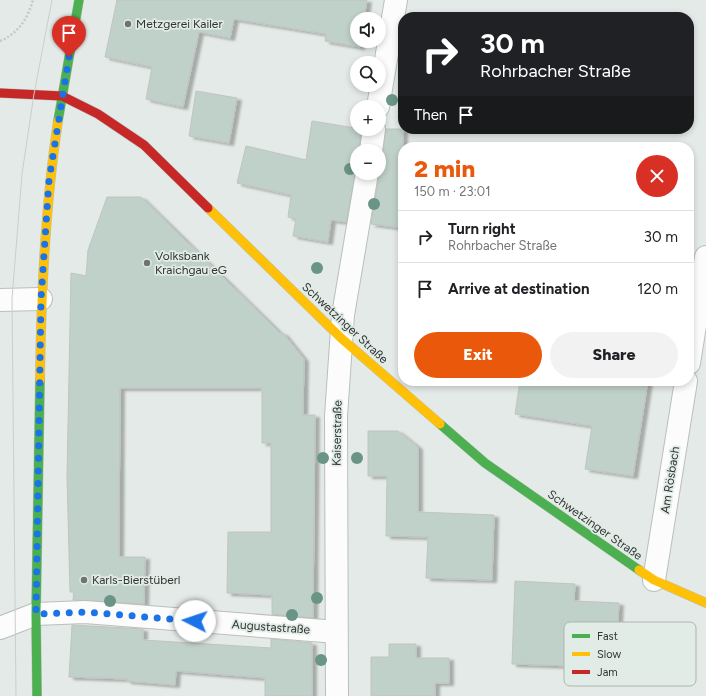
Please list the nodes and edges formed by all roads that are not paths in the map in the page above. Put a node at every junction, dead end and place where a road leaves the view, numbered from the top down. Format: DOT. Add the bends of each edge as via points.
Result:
graph roads {
  1 [pos="79,0"];
  2 [pos="396,0"];
  3 [pos="0,93"];
  4 [pos="62,96"];
  5 [pos="379,100"];
  6 [pos="366,180"];
  7 [pos="706,258"];
  8 [pos="41,299"];
  9 [pos="0,300"];
  10 [pos="694,332"];
  11 [pos="341,338"];
  12 [pos="685,386"];
  13 [pos="654,580"];
  14 [pos="706,603"];
  15 [pos="36,614"];
  16 [pos="0,628"];
  17 [pos="337,632"];
  18 [pos="37,696"];
  19 [pos="337,696"];
  1 -- 4 [label="main road"];
  2 -- 5 [label="street"];
  3 -- 4 [label="main road"];
  4 -- 8 [label="main road" via="49,180"];
  4 -- 11 [label="main road, Schwetzinger Straße" via="98,114 144,145"];
  6 -- 11 [label="street, Kaiserstraße"];
  7 -- 10 [label="street"];
  8 -- 9 [label="street"];
  8 -- 15 [label="main road"];
  11 -- 13 [label="main road, Schwetzinger Straße" via="486,463"];
  11 -- 17 [label="street, Kaiserstraße" via="336,416"];
  12 -- 13 [label="street, Am Rösbach"];
  13 -- 14 [label="main road, Schwetzinger Straße"];
  15 -- 16 [label="street, Augustastraße"];
  15 -- 17 [label="street, Augustastraße" via="85,612"];
  15 -- 18 [label="main road"];
  17 -- 19 [label="street, Kaiserstraße"];
}
